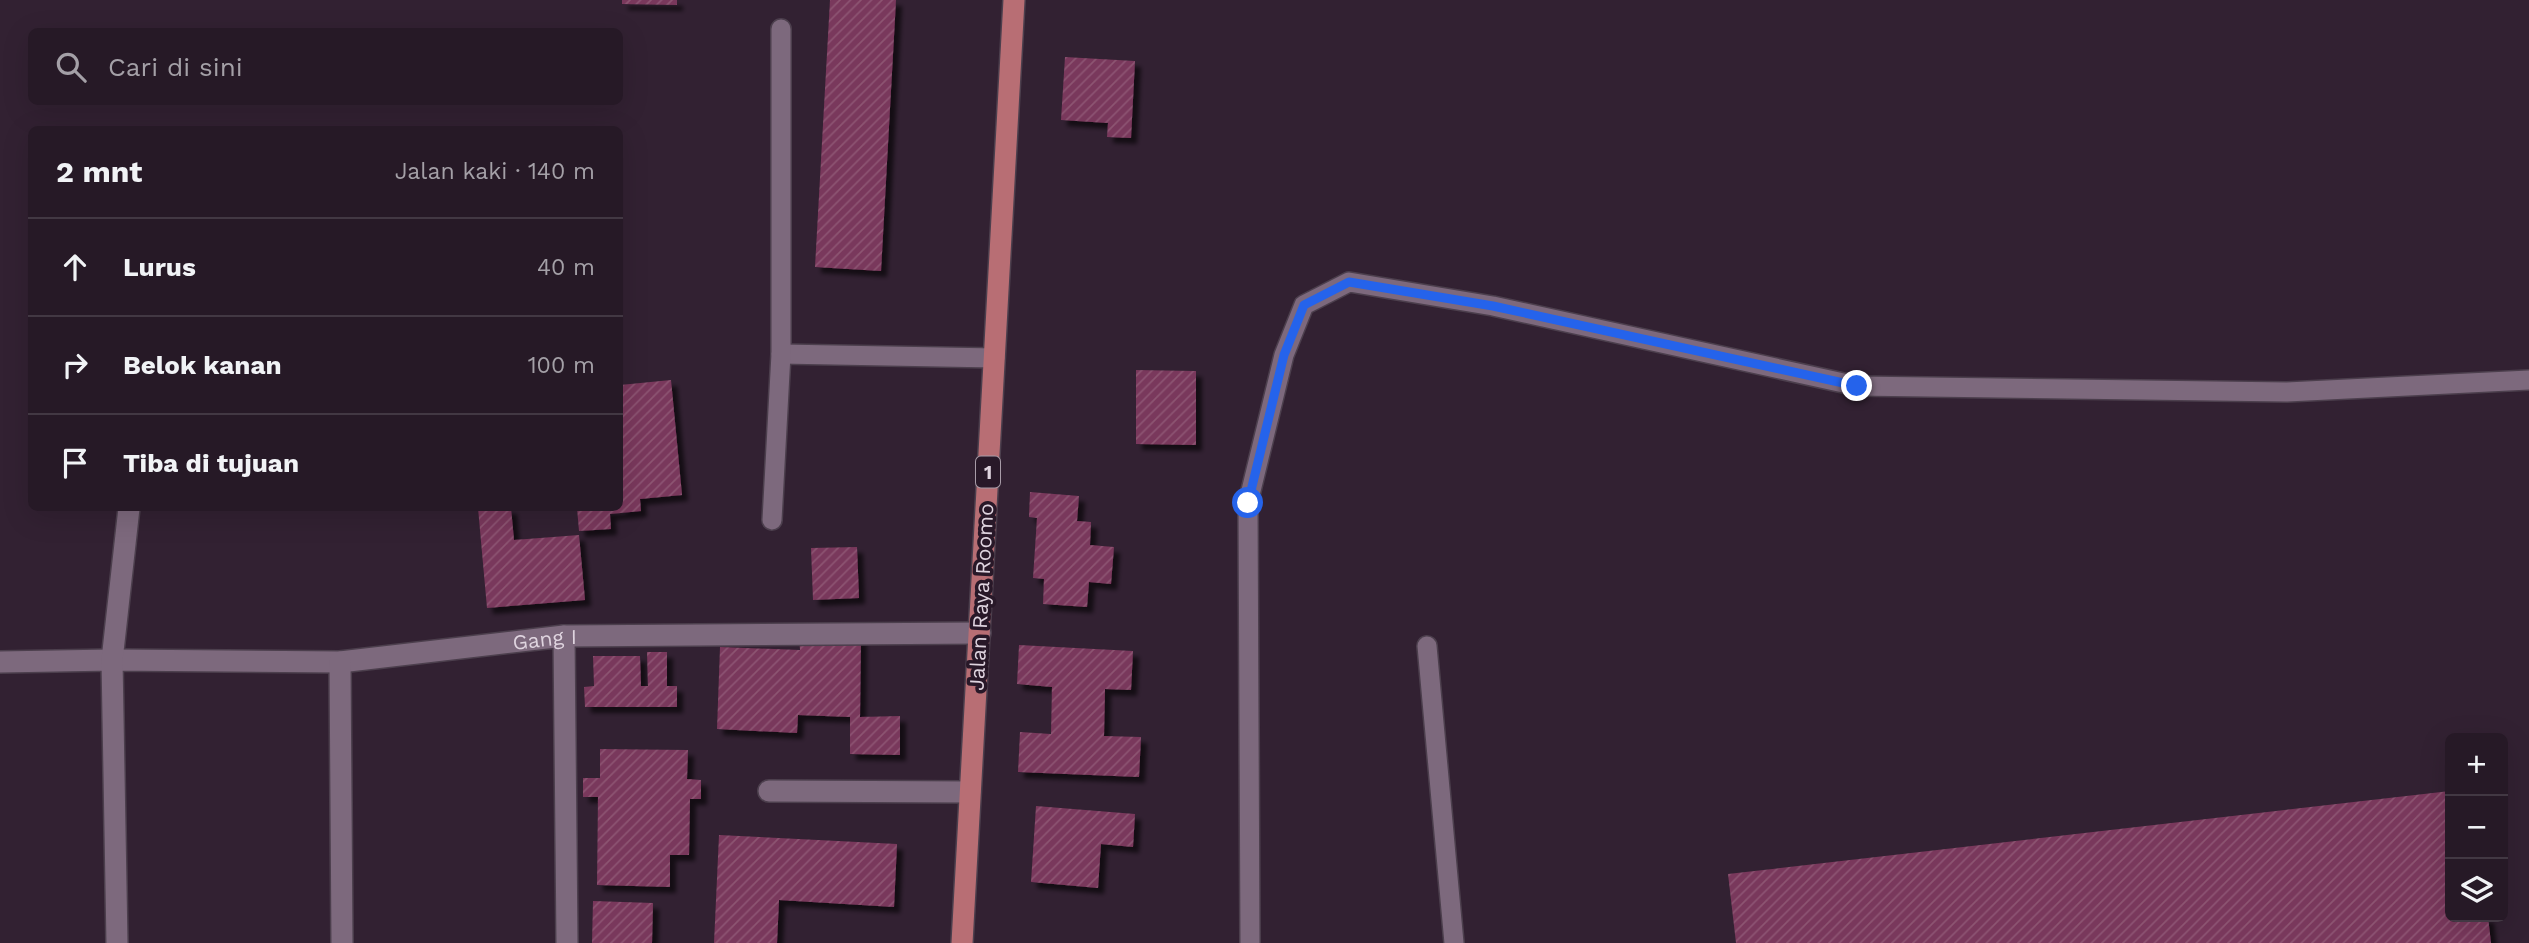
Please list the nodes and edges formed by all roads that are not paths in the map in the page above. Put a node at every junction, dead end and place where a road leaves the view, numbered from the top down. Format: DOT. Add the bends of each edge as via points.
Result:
graph roads {
  1 [pos="1014,0"];
  2 [pos="781,29"];
  3 [pos="781,354"];
  4 [pos="995,358"];
  5 [pos="2529,380"];
  6 [pos="129,511"];
  7 [pos="772,520"];
  8 [pos="980,633"];
  9 [pos="564,636"];
  10 [pos="1427,646"];
  11 [pos="112,660"];
  12 [pos="0,662"];
  13 [pos="340,662"];
  14 [pos="769,791"];
  15 [pos="970,792"];
  16 [pos="117,943"];
  17 [pos="342,943"];
  18 [pos="567,943"];
  19 [pos="962,943"];
  20 [pos="1250,943"];
  21 [pos="1454,943"];
  1 -- 4 [label="highway, Jalan Raya Roomo / 1"];
  2 -- 3 [label="lane"];
  3 -- 4 [label="lane"];
  3 -- 7 [label="lane"];
  4 -- 8 [label="highway, Jalan Raya Roomo / 1"];
  5 -- 20 [label="lane" via="2287,393 1857,386 1493,306 1349,282 1304,305 1284,355 1248,503"];
  6 -- 11 [label="street"];
  8 -- 9 [label="street, Gang I"];
  8 -- 15 [label="highway, Jalan Raya Roomo / 1"];
  9 -- 13 [label="street, Gang I"];
  9 -- 18 [label="street"];
  10 -- 21 [label="lane"];
  11 -- 12 [label="street, Gang I"];
  11 -- 13 [label="street, Gang I"];
  11 -- 16 [label="street"];
  13 -- 17 [label="street"];
  14 -- 15 [label="street"];
  15 -- 19 [label="highway, Jalan Raya Roomo / 1"];
}
